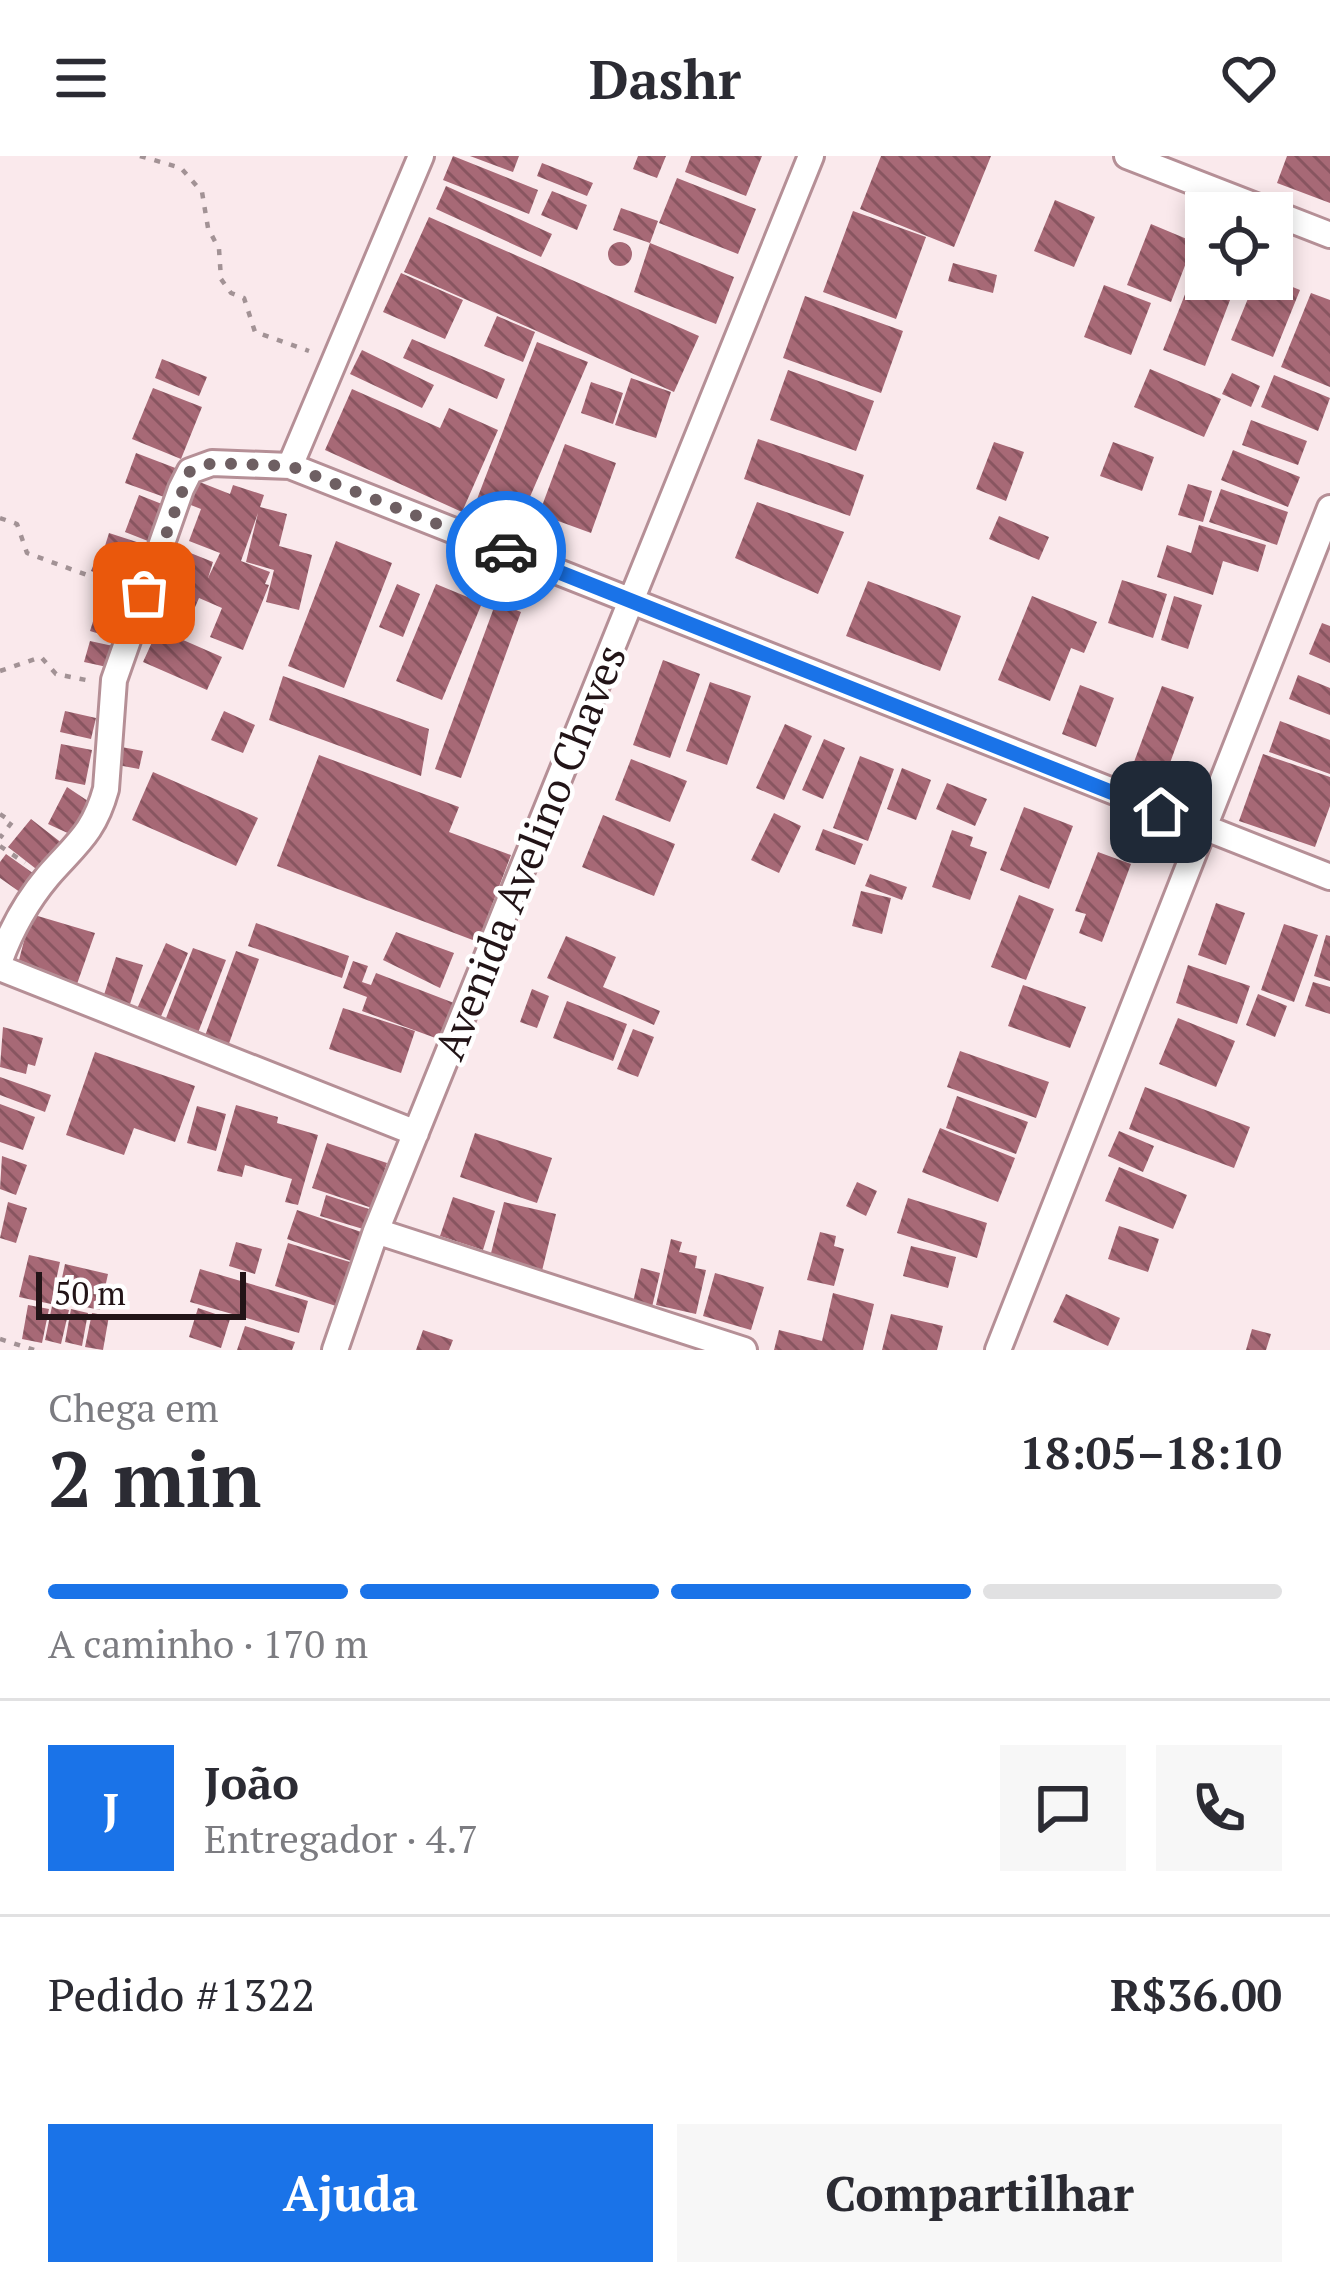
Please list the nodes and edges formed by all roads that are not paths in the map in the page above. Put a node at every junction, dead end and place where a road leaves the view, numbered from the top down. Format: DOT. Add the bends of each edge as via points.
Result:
graph roads {
  1 [pos="421,156"];
  2 [pos="812,156"];
  3 [pos="1127,156"];
  4 [pos="1330,235"];
  5 [pos="290,466"];
  6 [pos="1330,508"];
  7 [pos="633,601"];
  8 [pos="1205,830"];
  9 [pos="1330,877"];
  10 [pos="0,964"];
  11 [pos="416,1133"];
  12 [pos="376,1232"];
  13 [pos="335,1350"];
  14 [pos="744,1350"];
  15 [pos="998,1350"];
  1 -- 5 [label="street"];
  2 -- 7 [label="street, Avenida Avelino Chaves"];
  3 -- 4 [label="street"];
  5 -- 7 [label="street"];
  5 -- 10 [label="street" via="212,463 190,471 114,685 101,806 89,834 26,906"];
  6 -- 8 [label="street"];
  7 -- 8 [label="street"];
  7 -- 11 [label="street, Avenida Avelino Chaves"];
  8 -- 9 [label="street"];
  8 -- 15 [label="street"];
  10 -- 11 [label="street"];
  11 -- 12 [label="street, Avenida Avelino Chaves"];
  12 -- 13 [label="street, Avenida Avelino Chaves"];
  12 -- 14 [label="street"];
}
